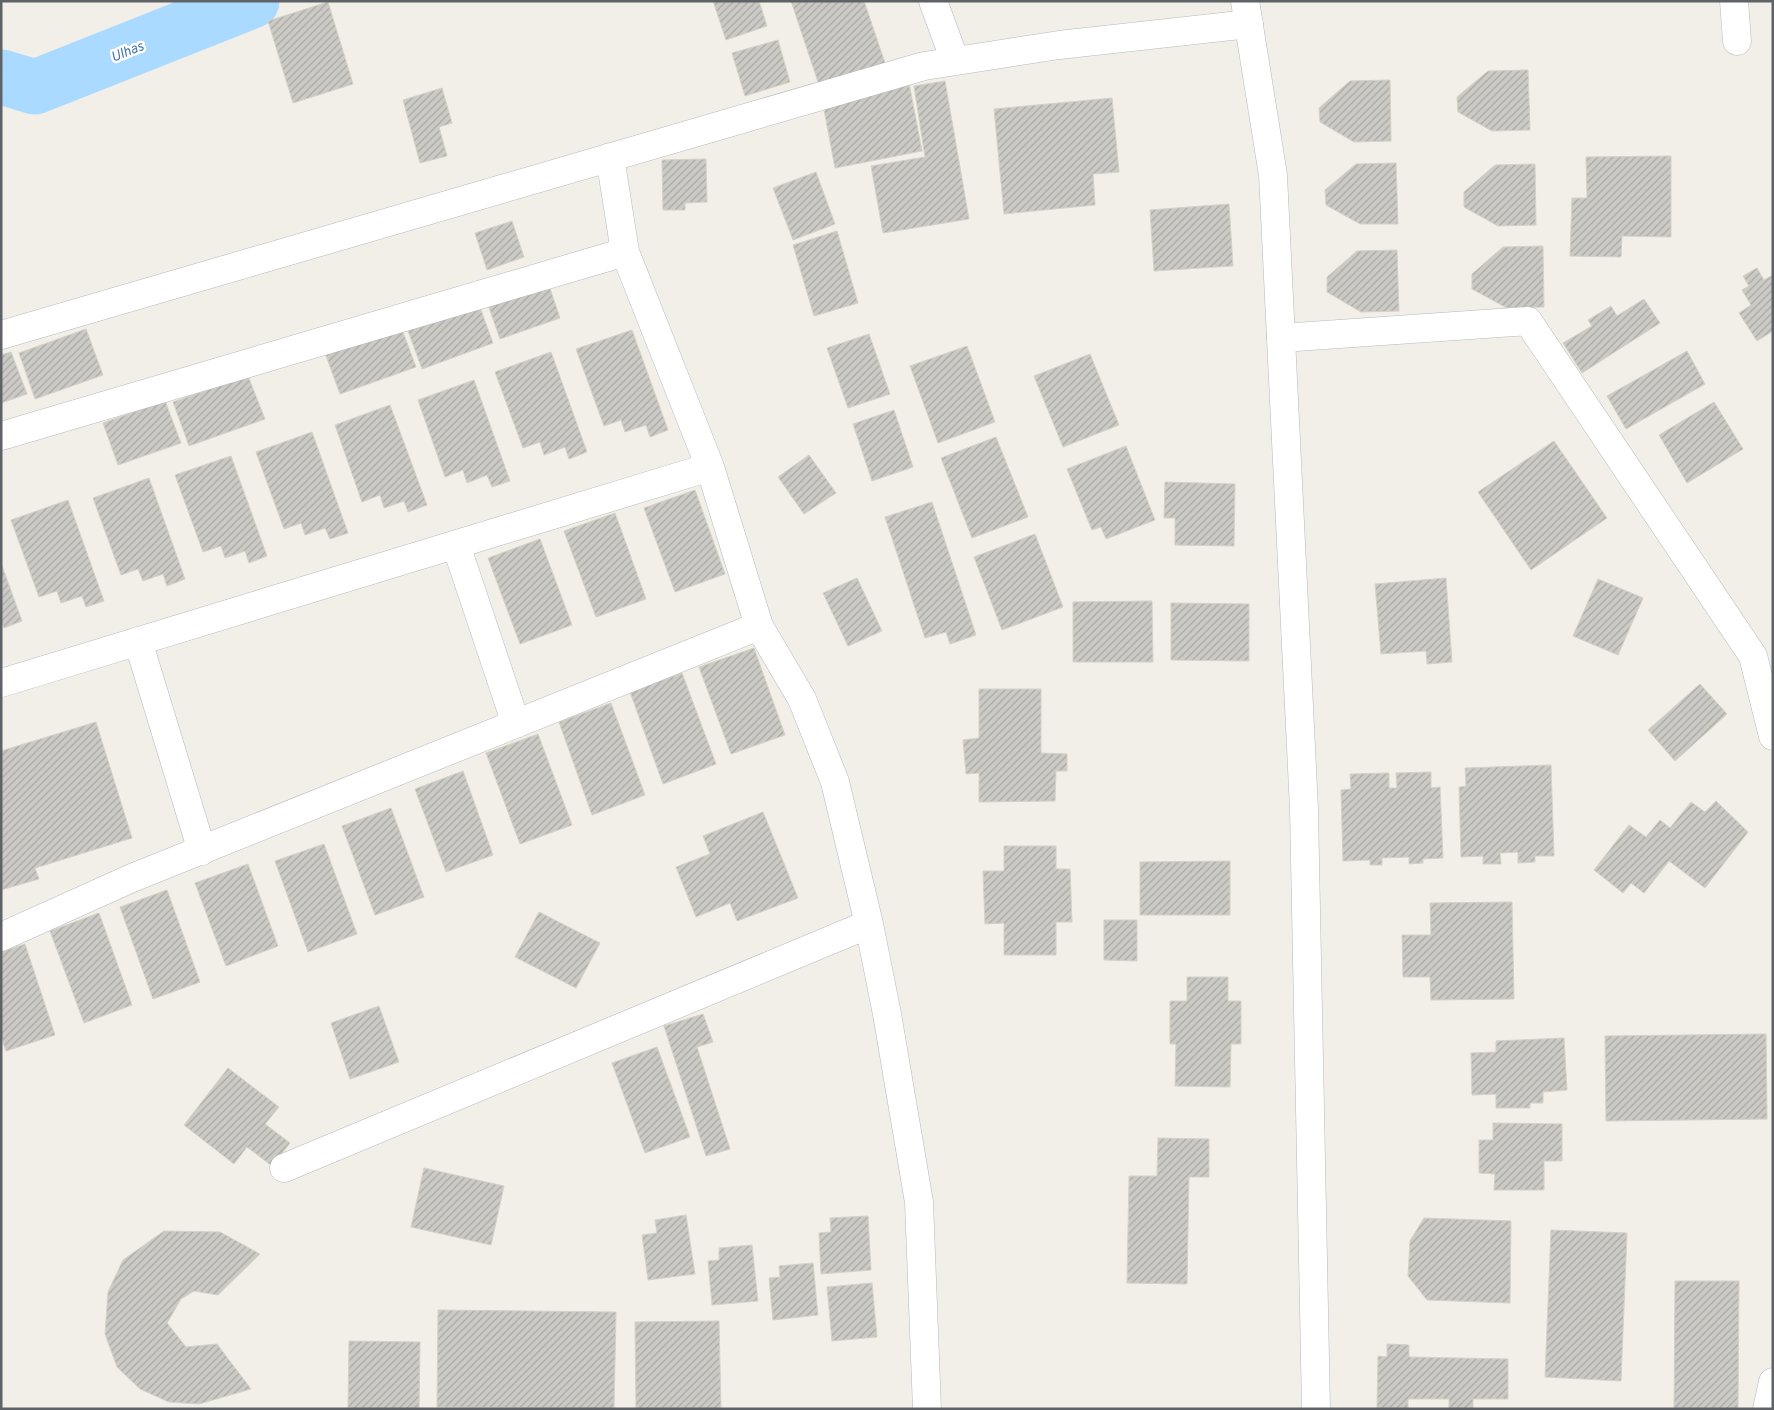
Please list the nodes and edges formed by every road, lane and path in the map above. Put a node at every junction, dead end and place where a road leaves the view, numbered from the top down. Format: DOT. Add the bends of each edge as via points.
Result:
graph roads {
  1 [pos="933,1"];
  2 [pos="1734,1"];
  3 [pos="1247,13"];
  4 [pos="1737,41"];
  5 [pos="955,61"];
  6 [pos="610,157"];
  7 [pos="625,252"];
  8 [pos="1,335"];
  9 [pos="1281,338"];
  10 [pos="1,436"];
  11 [pos="710,467"];
  12 [pos="456,545"];
  13 [pos="760,626"];
  14 [pos="138,641"];
  15 [pos="1,683"];
  16 [pos="516,724"];
  17 [pos="1773,736"];
  18 [pos="202,851"];
  19 [pos="869,924"];
  20 [pos="1,938"];
  21 [pos="284,1168"];
  22 [pos="1773,1382"];
  23 [pos="927,1409"];
  24 [pos="1316,1409"];
  25 [pos="1767,1409"];
  1 -- 5 [label="street"];
  2 -- 4 [label="street"];
  3 -- 5 [label="street"];
  3 -- 9 [label="street" via="1273,175"];
  5 -- 6 [label="street" via="924,66"];
  6 -- 7 [label="street"];
  6 -- 8 [label="street"];
  7 -- 10 [label="street"];
  7 -- 11 [label="street"];
  9 -- 17 [label="street" via="1528,321 1753,656"];
  9 -- 24 [label="street" via="1304,809"];
  11 -- 12 [label="street"];
  11 -- 13 [label="street"];
  12 -- 14 [label="street"];
  12 -- 16 [label="street"];
  13 -- 16 [label="street"];
  13 -- 19 [label="street" via="802,699 835,782"];
  14 -- 15 [label="street"];
  14 -- 18 [label="street"];
  16 -- 18 [label="street"];
  18 -- 20 [label="street" via="132,878"];
  19 -- 21 [label="street"];
  19 -- 23 [label="street" via="919,1202"];
  22 -- 25 [label="street"];
}
